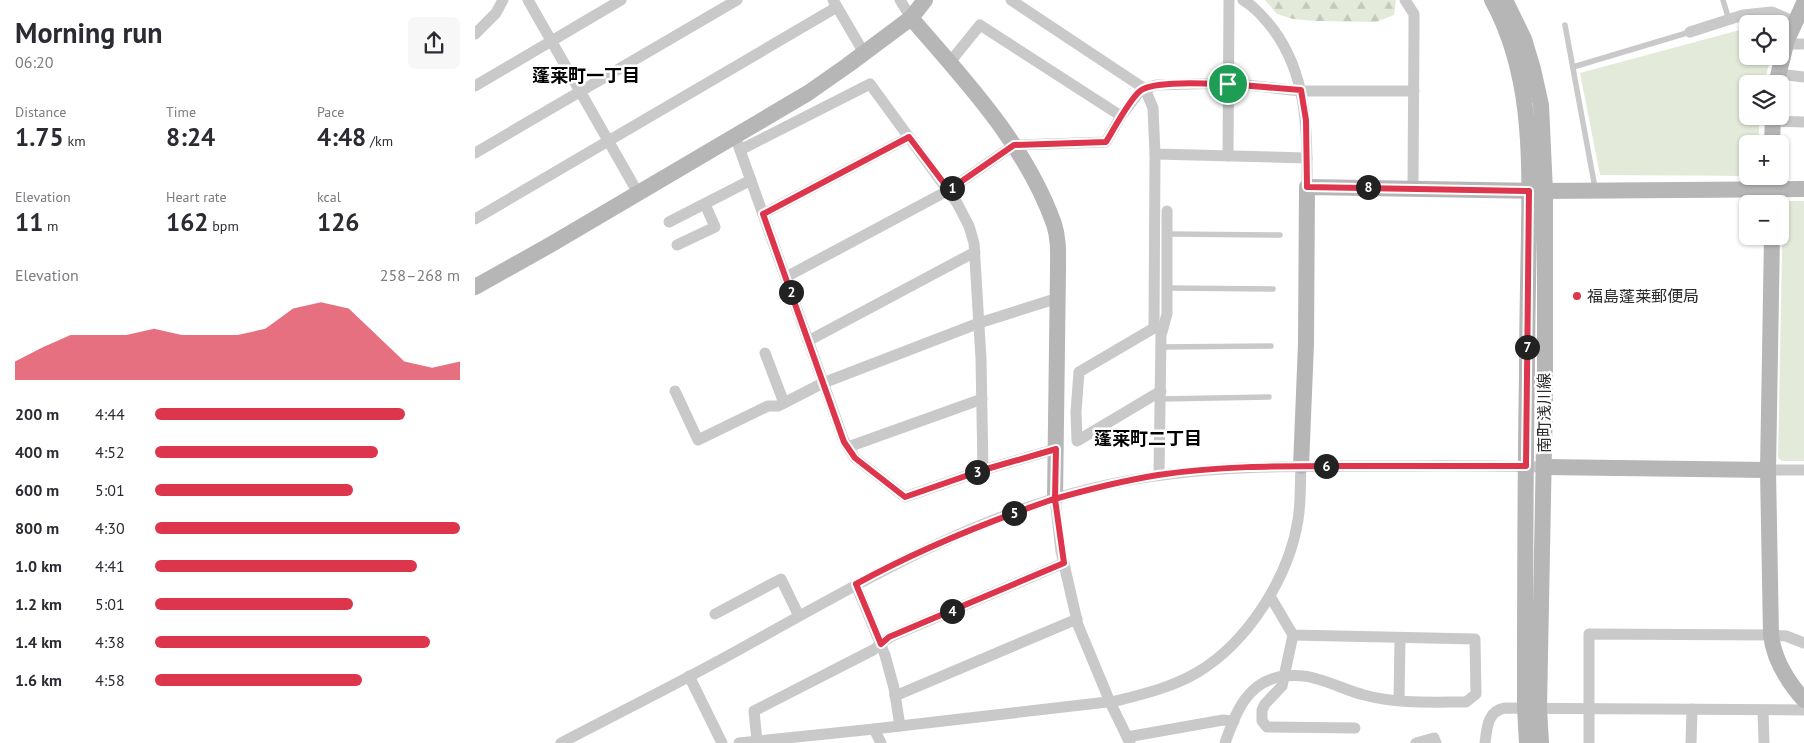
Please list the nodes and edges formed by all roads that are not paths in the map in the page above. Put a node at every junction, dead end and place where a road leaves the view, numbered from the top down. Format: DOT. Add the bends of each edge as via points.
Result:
graph roads {
  1 [pos="503,0"];
  2 [pos="528,0"];
  3 [pos="621,0"];
  4 [pos="737,0"];
  5 [pos="900,0"];
  6 [pos="925,0"];
  7 [pos="1011,0"];
  8 [pos="1229,0"];
  9 [pos="1243,0"];
  10 [pos="1405,0"];
  11 [pos="1492,0"];
  12 [pos="1505,0"];
  13 [pos="1723,0"];
  14 [pos="1804,3"];
  15 [pos="835,4"];
  16 [pos="911,18"];
  17 [pos="1729,20"];
  18 [pos="1795,22"];
  19 [pos="1565,25"];
  20 [pos="1690,32"];
  21 [pos="475,34"];
  22 [pos="1789,37"];
  23 [pos="552,41"];
  24 [pos="1789,44"];
  25 [pos="1804,44"];
  26 [pos="864,53"];
  27 [pos="950,62"];
  28 [pos="1573,67"];
  29 [pos="1804,77"];
  30 [pos="1789,78"];
  31 [pos="1228,84"];
  32 [pos="475,86"];
  33 [pos="1145,89"];
  34 [pos="1301,90"];
  35 [pos="580,91"];
  36 [pos="1414,91"];
  37 [pos="1121,116"];
  38 [pos="1789,121"];
  39 [pos="1804,122"];
  40 [pos="909,137"];
  41 [pos="609,141"];
  42 [pos="738,143"];
  43 [pos="1014,145"];
  44 [pos="475,153"];
  45 [pos="1155,154"];
  46 [pos="1228,156"];
  47 [pos="1307,158"];
  48 [pos="751,180"];
  49 [pos="1307,187"];
  50 [pos="1413,188"];
  51 [pos="1804,189"];
  52 [pos="949,190"];
  53 [pos="1595,190"];
  54 [pos="1772,190"];
  55 [pos="1537,191"];
  56 [pos="638,193"];
  57 [pos="705,204"];
  58 [pos="1167,211"];
  59 [pos="763,214"];
  60 [pos="475,219"];
  61 [pos="669,222"];
  62 [pos="1167,234"];
  63 [pos="1279,235"];
  64 [pos="677,244"];
  65 [pos="1771,245"];
  66 [pos="975,252"];
  67 [pos="786,277"];
  68 [pos="475,287"];
  69 [pos="1167,288"];
  70 [pos="1273,289"];
  71 [pos="1058,298"];
  72 [pos="979,323"];
  73 [pos="1159,329"];
  74 [pos="808,341"];
  75 [pos="1271,346"];
  76 [pos="1161,347"];
  77 [pos="765,353"];
  78 [pos="823,383"];
  79 [pos="675,392"];
  80 [pos="1160,395"];
  81 [pos="1269,398"];
  82 [pos="982,399"];
  83 [pos="784,403"];
  84 [pos="848,447"];
  85 [pos="1056,449"];
  86 [pos="1301,466"];
  87 [pos="1526,466"];
  88 [pos="1544,466"];
  89 [pos="983,470"];
  90 [pos="1768,470"];
  91 [pos="1804,470"];
  92 [pos="1159,475"];
  93 [pos="1055,499"];
  94 [pos="1064,563"];
  95 [pos="856,584"];
  96 [pos="1270,596"];
  97 [pos="715,614"];
  98 [pos="799,616"];
  99 [pos="1077,620"];
  100 [pos="1293,635"];
  101 [pos="1771,635"];
  102 [pos="1400,638"];
  103 [pos="881,644"];
  104 [pos="1804,644"];
  105 [pos="689,676"];
  106 [pos="1285,676"];
  107 [pos="895,696"];
  108 [pos="1399,700"];
  109 [pos="1804,700"];
  110 [pos="1110,702"];
  111 [pos="1532,708"];
  112 [pos="1588,708"];
  113 [pos="1692,709"];
  114 [pos="1763,710"];
  115 [pos="1804,710"];
  116 [pos="1234,720"];
  117 [pos="900,726"];
  118 [pos="1355,728"];
  119 [pos="873,729"];
  120 [pos="813,739"];
  121 [pos="1129,740"];
  122 [pos="757,741"];
  123 [pos="561,743"];
  124 [pos="722,743"];
  125 [pos="739,743"];
  126 [pos="881,743"];
  127 [pos="1225,743"];
  128 [pos="1416,743"];
  129 [pos="1436,743"];
  130 [pos="1485,743"];
  131 [pos="1527,743"];
  132 [pos="1541,743"];
  133 [pos="1589,743"];
  134 [pos="1691,743"];
  135 [pos="1764,743"];
  1 -- 21 [label="street" via="496,13"];
  2 -- 23 [label="street"];
  3 -- 23 [label="street"];
  4 -- 35 [label="street"];
  5 -- 16 [label="street"];
  6 -- 16 [label="street"];
  7 -- 33 [label="street"];
  8 -- 31 [label="street"];
  9 -- 34 [label="street" via="1266,20 1277,35 1292,61"];
  10 -- 36 [label="street" via="1414,14"];
  11 -- 55 [label="street, 南町浅川線" via="1502,17 1521,81"];
  12 -- 55 [label="street, 南町浅川線" via="1524,39 1541,105"];
  13 -- 17 [label="lane"];
  14 -- 18 [label="street"];
  15 -- 26 [label="street"];
  15 -- 41 [label="street"];
  16 -- 26 [label="street"];
  16 -- 27 [label="street"];
  17 -- 18 [label="street" via="1772,12"];
  17 -- 20 [label="street"];
  18 -- 22 [label="street"];
  19 -- 28 [label="lane"];
  20 -- 28 [label="lane"];
  23 -- 32 [label="street"];
  23 -- 35 [label="street"];
  24 -- 25 [label="street"];
  26 -- 42 [label="street"];
  27 -- 37 [label="street" via="980,25"];
  27 -- 43 [label="street"];
  28 -- 53 [label="lane"];
  29 -- 30 [label="street"];
  31 -- 33 [label="street" via="1157,84"];
  31 -- 34 [label="street"];
  31 -- 46 [label="street"];
  33 -- 37 [label="street"];
  33 -- 45 [label="street" via="1153,108"];
  34 -- 36 [label="street"];
  34 -- 47 [label="street"];
  35 -- 41 [label="street"];
  35 -- 44 [label="street"];
  36 -- 50 [label="street"];
  37 -- 43 [label="street" via="1106,142"];
  38 -- 39 [label="street"];
  40 -- 42 [label="street" via="870,84"];
  40 -- 52 [label="street"];
  40 -- 59 [label="street"];
  41 -- 56 [label="street"];
  41 -- 60 [label="street"];
  42 -- 48 [label="street"];
  42 -- 56 [label="street"];
  43 -- 52 [label="street"];
  43 -- 71 [label="street" via="1038,186 1054,225"];
  45 -- 46 [label="street"];
  45 -- 73 [label="street"];
  46 -- 47 [label="street"];
  47 -- 49 [label="street"];
  48 -- 57 [label="street"];
  48 -- 59 [label="street"];
  49 -- 50 [label="street"];
  49 -- 86 [label="street"];
  50 -- 55 [label="street"];
  51 -- 54 [label="street"];
  52 -- 66 [label="street" via="969,226"];
  52 -- 67 [label="street"];
  53 -- 54 [label="street"];
  53 -- 55 [label="street"];
  55 -- 87 [label="street, 南町浅川線"];
  55 -- 88 [label="street, 南町浅川線"];
  56 -- 68 [label="street"];
  57 -- 61 [label="street"];
  57 -- 64 [label="street" via="715,227"];
  58 -- 62 [label="street"];
  59 -- 67 [label="street"];
  62 -- 63 [label="lane"];
  62 -- 69 [label="street"];
  65 -- 90 [label="street"];
  66 -- 72 [label="street"];
  66 -- 74 [label="street"];
  67 -- 74 [label="street"];
  69 -- 70 [label="lane"];
  69 -- 73 [label="street" via="1167,314"];
  71 -- 72 [label="street"];
  71 -- 85 [label="street"];
  72 -- 78 [label="street"];
  72 -- 82 [label="street"];
  73 -- 76 [label="street"];
  73 -- 80 [label="street" via="1079,372 1077,442"];
  74 -- 78 [label="street"];
  75 -- 76 [label="lane"];
  76 -- 80 [label="street"];
  77 -- 83 [label="street"];
  78 -- 83 [label="street"];
  78 -- 84 [label="street"];
  79 -- 83 [label="street" via="698,440 768,406"];
  80 -- 81 [label="lane"];
  80 -- 92 [label="street"];
  82 -- 84 [label="street"];
  82 -- 89 [label="street"];
  84 -- 89 [label="street" via="855,458 905,497"];
  85 -- 89 [label="street"];
  85 -- 93 [label="street"];
  86 -- 87 [label="street"];
  86 -- 92 [label="street"];
  86 -- 96 [label="street" via="1298,520 1291,548"];
  87 -- 88 [label="street"];
  87 -- 111 [label="street, 南町浅川線"];
  88 -- 90 [label="street"];
  88 -- 111 [label="street, 南町浅川線"];
  90 -- 91 [label="street"];
  90 -- 101 [label="street"];
  92 -- 93 [label="street"];
  93 -- 94 [label="street"];
  93 -- 95 [label="street" via="961,533"];
  94 -- 99 [label="street"];
  94 -- 103 [label="street" via="889,637"];
  95 -- 98 [label="street"];
  95 -- 103 [label="street"];
  96 -- 100 [label="street"];
  96 -- 110 [label="street" via="1238,640 1198,672 1150,692"];
  97 -- 98 [label="street" via="781,579"];
  98 -- 105 [label="street"];
  99 -- 107 [label="street"];
  99 -- 110 [label="street"];
  100 -- 102 [label="street"];
  100 -- 106 [label="street"];
  101 -- 104 [label="street" via="1786,636"];
  101 -- 109 [label="street" via="1778,663"];
  101 -- 112 [label="street" via="1589,634"];
  102 -- 108 [label="street"];
  102 -- 108 [label="street" via="1475,639 1476,694 1466,702"];
  103 -- 107 [label="street"];
  103 -- 122 [label="street" via="754,711"];
  105 -- 123 [label="street"];
  105 -- 124 [label="street"];
  106 -- 108 [label="street" via="1317,678 1365,696"];
  106 -- 116 [label="street" via="1272,678 1253,688"];
  106 -- 118 [label="street" via="1281,689 1263,707 1265,726"];
  107 -- 117 [label="street"];
  110 -- 117 [label="street"];
  110 -- 121 [label="street"];
  111 -- 112 [label="street"];
  111 -- 130 [label="street" via="1499,709 1487,725"];
  111 -- 131 [label="street, 南町浅川線"];
  111 -- 132 [label="street, 南町浅川線"];
  112 -- 113 [label="street"];
  112 -- 133 [label="street"];
  113 -- 114 [label="street"];
  113 -- 134 [label="street"];
  114 -- 115 [label="street"];
  114 -- 135 [label="street"];
  116 -- 121 [label="street"];
  116 -- 127 [label="street"];
  117 -- 119 [label="street"];
  119 -- 120 [label="street"];
  119 -- 126 [label="street"];
  120 -- 122 [label="street"];
  122 -- 125 [label="street"];
  128 -- 129 [label="street" via="1434,738"];
}
